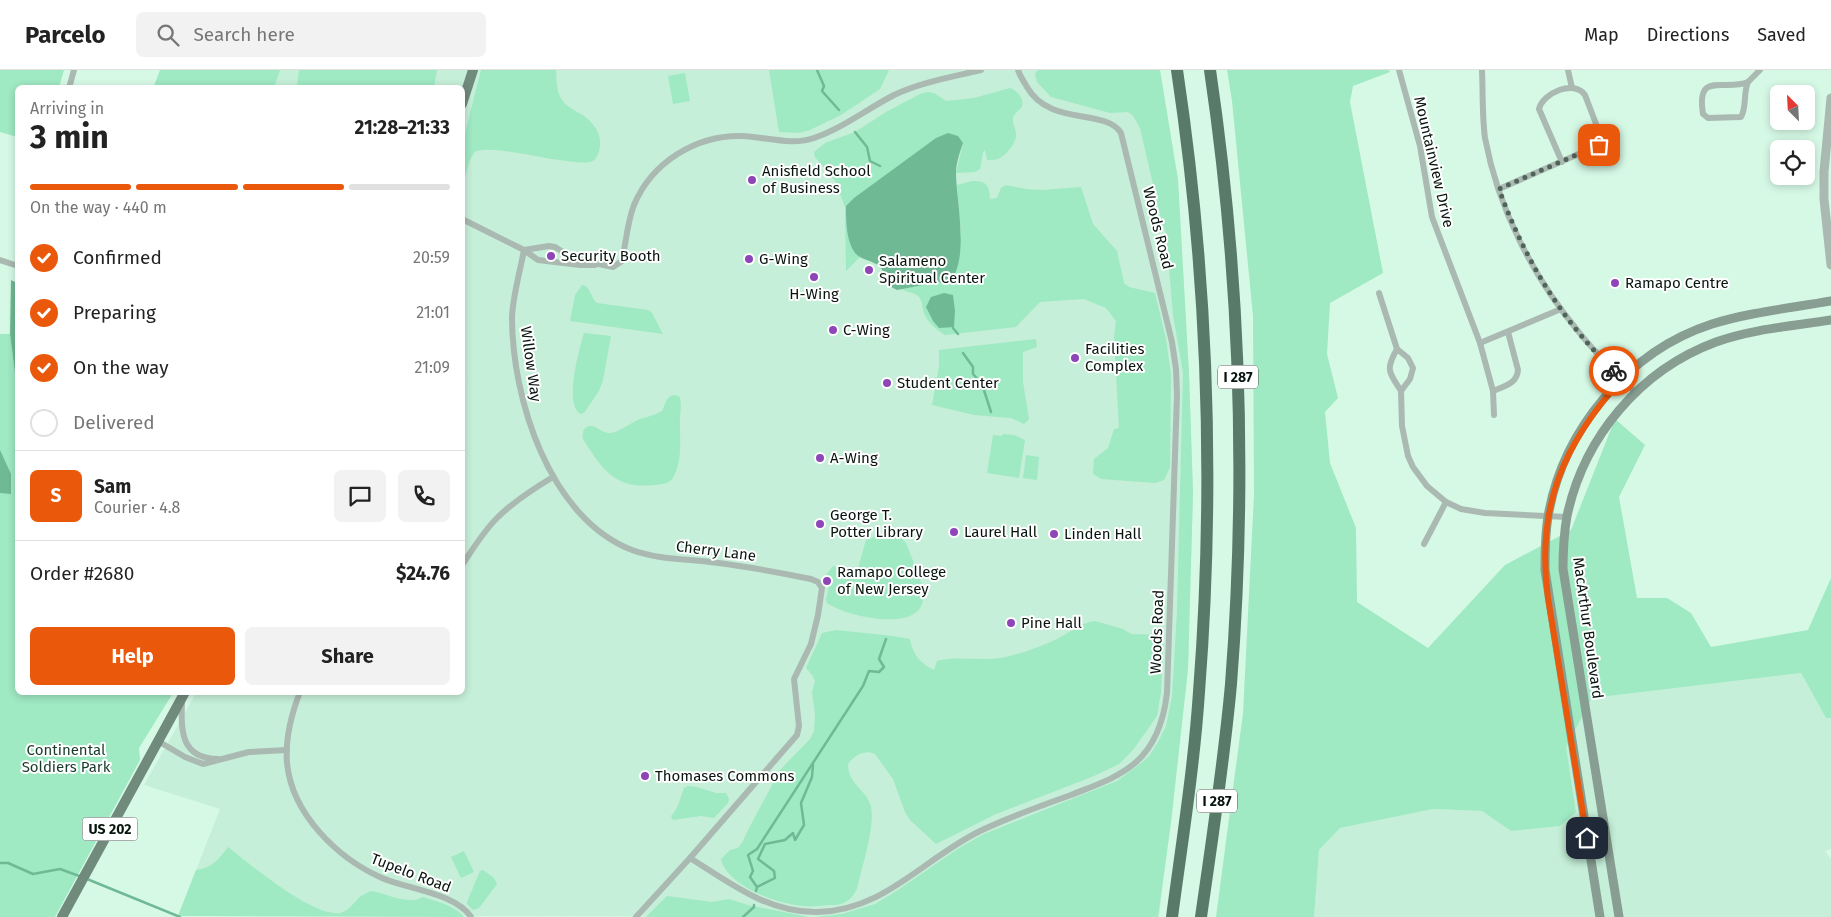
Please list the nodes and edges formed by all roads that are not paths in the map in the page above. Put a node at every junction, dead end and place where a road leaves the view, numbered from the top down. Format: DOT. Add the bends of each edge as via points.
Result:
graph roads {
  1 [pos="74,70"];
  2 [pos="473,70"];
  3 [pos="981,70"];
  4 [pos="1018,70"];
  5 [pos="1177,70"];
  6 [pos="1210,70"];
  7 [pos="1399,70"];
  8 [pos="1482,70"];
  9 [pos="1568,70"];
  10 [pos="1760,70"];
  11 [pos="1748,82"];
  12 [pos="70,85"];
  13 [pos="1572,88"];
  14 [pos="465,95"];
  15 [pos="1831,98"];
  16 [pos="1562,162"];
  17 [pos="1499,189"];
  18 [pos="465,220"];
  19 [pos="524,250"];
  20 [pos="0,260"];
  21 [pos="599,264"];
  22 [pos="15,265"];
  23 [pos="1831,266"];
  24 [pos="1379,293"];
  25 [pos="1831,301"];
  26 [pos="1561,309"];
  27 [pos="1831,320"];
  28 [pos="1508,332"];
  29 [pos="1480,343"];
  30 [pos="1397,349"];
  31 [pos="1622,379"];
  32 [pos="1401,391"];
  33 [pos="1493,391"];
  34 [pos="1635,392"];
  35 [pos="1494,415"];
  36 [pos="553,477"];
  37 [pos="1446,502"];
  38 [pos="1548,516"];
  39 [pos="1567,517"];
  40 [pos="1424,544"];
  41 [pos="465,561"];
  42 [pos="184,695"];
  43 [pos="299,695"];
  44 [pos="158,741"];
  45 [pos="287,750"];
  46 [pos="224,759"];
  47 [pos="690,858"];
  48 [pos="62,917"];
  49 [pos="471,917"];
  50 [pos="636,917"];
  51 [pos="1172,917"];
  52 [pos="1201,917"];
  53 [pos="1600,917"];
  54 [pos="1619,917"];
  1 -- 12 [label="street"];
  2 -- 14 [label="main road"];
  3 -- 21 [label="street" via="910,88 813,139 725,137 690,147 673,156 644,187 634,206 622,261 613,267"];
  4 -- 47 [label="street, Woods Road" via="1030,92 1050,110 1111,123 1121,133 1172,342 1177,394 1167,693 1163,718 1153,742 1136,762 1113,778 979,832 946,850 891,890 856,906 803,912 776,906 752,896"];
  5 -- 51 [label="highway, I 287" via="1199,262 1208,505 1199,694"];
  6 -- 52 [label="highway, I 287" via="1225,183 1234,302 1239,506 1230,685"];
  7 -- 29 [label="street, Mountainview Drive" via="1420,146 1432,217"];
  8 -- 17 [label="street" via="1485,137"];
  9 -- 13 [label="street"];
  10 -- 11 [label="street"];
  11 -- 11 [label="street" via="1707,87 1702,95 1703,114 1708,118 1741,117"];
  13 -- 16 [label="street" via="1544,99 1538,108"];
  13 -- 16 [label="street" via="1584,93 1601,141 1599,145"];
  15 -- 23 [label="street" via="1824,199"];
  16 -- 17 [label="street"];
  17 -- 26 [label="street" via="1526,253"];
  18 -- 19 [label="street"];
  19 -- 21 [label="street" via="538,260 586,266"];
  19 -- 21 [label="street" via="555,247 571,257"];
  19 -- 36 [label="street, Willow Way" via="513,308 515,362 528,420"];
  20 -- 22 [label="street"];
  24 -- 30 [label="street"];
  25 -- 31 [label="main road" via="1711,324 1662,348"];
  26 -- 28 [label="street"];
  26 -- 31 [label="street"];
  27 -- 34 [label="main road, MacArthur Boulevard" via="1717,342 1671,364"];
  28 -- 29 [label="street"];
  28 -- 33 [label="street" via="1517,375 1512,383"];
  29 -- 33 [label="street, Mountainview Drive"];
  30 -- 32 [label="street" via="1390,360 1390,373"];
  30 -- 32 [label="street" via="1408,358 1413,368"];
  31 -- 34 [label="street"];
  31 -- 38 [label="main road" via="1577,437 1564,462"];
  32 -- 37 [label="street" via="1402,426 1408,456 1427,486"];
  33 -- 35 [label="street, Mountainview Drive"];
  34 -- 39 [label="main road, MacArthur Boulevard" via="1594,446 1581,470"];
  36 -- 41 [label="street" via="497,518"];
  36 -- 47 [label="street, Cherry Lane" via="589,523 614,542 634,551 760,569 810,579 822,588 811,644 794,679 799,719 796,735"];
  37 -- 38 [label="street" via="1461,509 1485,513"];
  37 -- 40 [label="street"];
  38 -- 39 [label="street"];
  38 -- 53 [label="main road" via="1545,551 1547,589"];
  39 -- 54 [label="main road, MacArthur Boulevard" via="1563,569 1565,587"];
  42 -- 44 [label="main road, US 202"];
  42 -- 46 [label="street" via="181,727 186,742 199,755"];
  43 -- 45 [label="street, Tupelo Road" via="290,720"];
  44 -- 46 [label="street" via="203,764"];
  44 -- 48 [label="main road, US 202"];
  45 -- 46 [label="street" via="261,750"];
  45 -- 49 [label="street, Tupelo Road" via="288,771 295,792 311,822 326,839 352,861 381,878 450,901"];
  47 -- 50 [label="street"];
}
